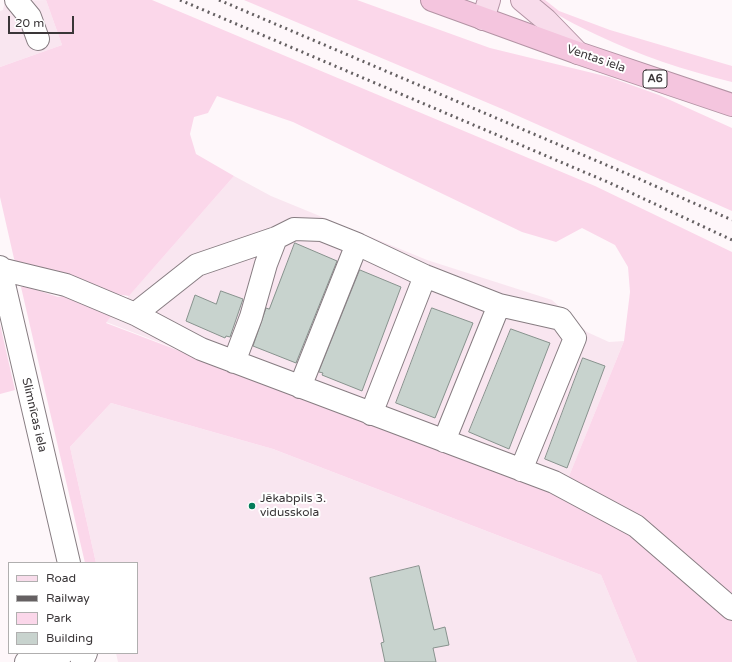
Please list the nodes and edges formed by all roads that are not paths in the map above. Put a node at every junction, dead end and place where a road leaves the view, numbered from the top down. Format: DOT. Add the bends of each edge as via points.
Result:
graph roads {
  1 [pos="16,0"];
  2 [pos="432,0"];
  3 [pos="522,0"];
  4 [pos="460,5"];
  5 [pos="486,10"];
  6 [pos="38,38"];
  7 [pos="578,53"];
  8 [pos="732,105"];
  9 [pos="276,238"];
  10 [pos="357,244"];
  11 [pos="0,268"];
  12 [pos="426,276"];
  13 [pos="499,304"];
  14 [pos="135,314"];
  15 [pos="234,362"];
  16 [pos="300,387"];
  17 [pos="371,414"];
  18 [pos="444,441"];
  19 [pos="521,470"];
  20 [pos="69,562"];
  21 [pos="732,609"];
  22 [pos="59,654"];
  23 [pos="26,662"];
  1 -- 6 [label="street" via="30,17"];
  2 -- 4 [label="highway, A6"];
  3 -- 7 [label="main road, A6"];
  4 -- 5 [label="highway, A6"];
  5 -- 7 [label="highway, Ventas iela / A6"];
  7 -- 8 [label="highway, Ventas iela / A6"];
  9 -- 10 [label="street" via="294,228 322,230"];
  9 -- 14 [label="street" via="197,265"];
  9 -- 15 [label="street"];
  10 -- 12 [label="street"];
  10 -- 16 [label="street"];
  11 -- 14 [label="street" via="66,285"];
  11 -- 20 [label="street, Slimnīcas iela"];
  12 -- 13 [label="street"];
  12 -- 17 [label="street"];
  13 -- 18 [label="street"];
  13 -- 19 [label="street" via="560,319 575,338"];
  14 -- 15 [label="street" via="200,349"];
  15 -- 16 [label="street"];
  16 -- 17 [label="street"];
  17 -- 18 [label="street"];
  18 -- 19 [label="street"];
  19 -- 21 [label="street" via="554,482 636,526"];
  22 -- 23 [label="street"];
}
